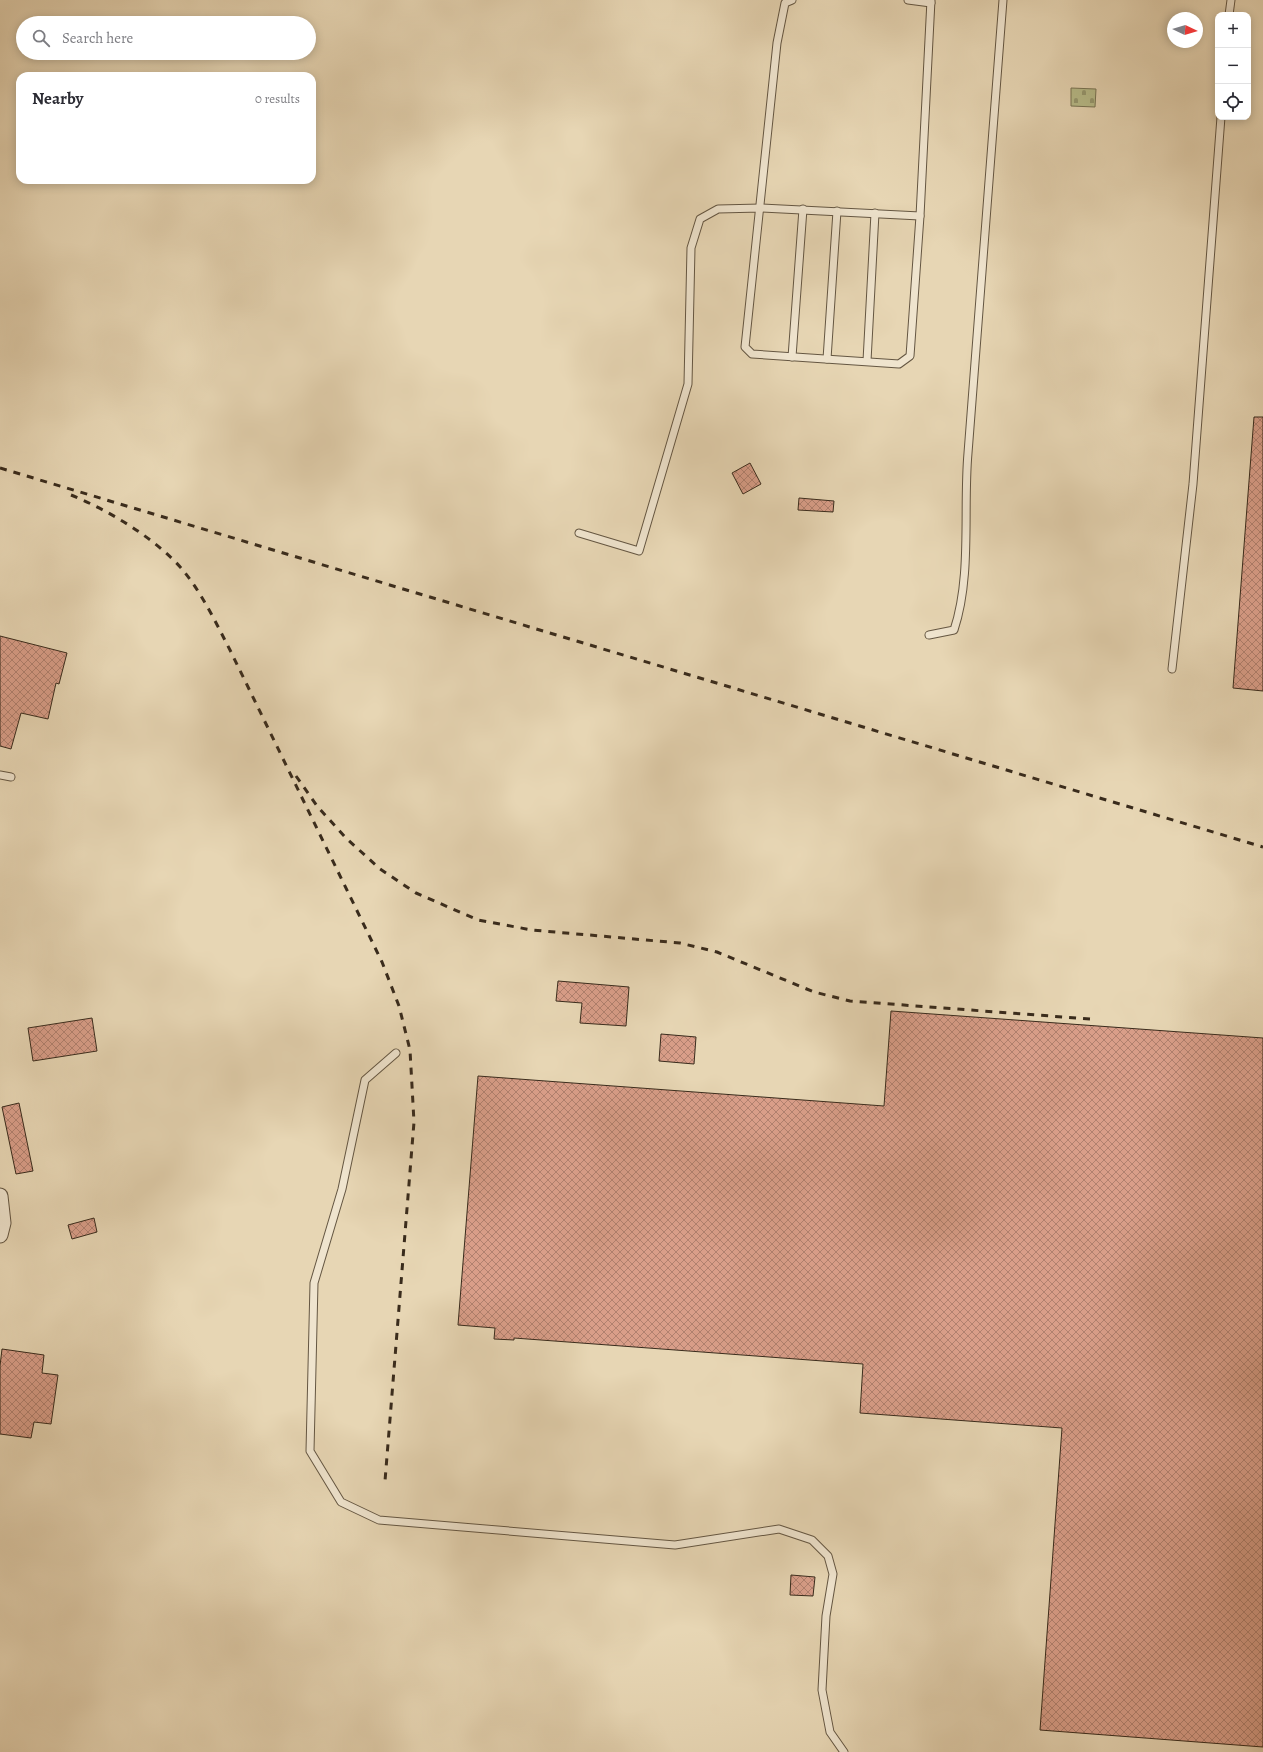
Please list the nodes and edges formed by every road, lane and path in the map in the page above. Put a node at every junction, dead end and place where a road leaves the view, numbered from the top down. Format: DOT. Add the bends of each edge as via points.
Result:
graph roads {
  1 [pos="792,0"];
  2 [pos="908,0"];
  3 [pos="1003,0"];
  4 [pos="1230,0"];
  5 [pos="931,1"];
  6 [pos="1229,12"];
  7 [pos="1221,120"];
  8 [pos="761,208"];
  9 [pos="803,209"];
  10 [pos="837,211"];
  11 [pos="875,213"];
  12 [pos="920,216"];
  13 [pos="792,357"];
  14 [pos="827,360"];
  15 [pos="867,361"];
  16 [pos="579,533"];
  17 [pos="929,635"];
  18 [pos="1172,669"];
  19 [pos="0,775"];
  20 [pos="11,777"];
  21 [pos="396,1053"];
  22 [pos="0,1196"];
  23 [pos="0,1235"];
  24 [pos="844,1752"];
  1 -- 8 [label="lane" via="785,3 776,43"];
  2 -- 5 [label="lane"];
  3 -- 17 [label="lane" via="967,456 961,610 954,630"];
  4 -- 6 [label="lane"];
  5 -- 12 [label="lane"];
  7 -- 18 [label="lane" via="1193,484"];
  8 -- 9 [label="lane"];
  8 -- 13 [label="lane" via="745,346 752,354"];
  8 -- 16 [label="lane" via="718,209 700,219 691,248 688,384 639,551"];
  9 -- 10 [label="lane"];
  9 -- 13 [label="lane"];
  10 -- 11 [label="lane"];
  10 -- 14 [label="lane"];
  11 -- 12 [label="lane"];
  11 -- 15 [label="lane"];
  12 -- 15 [label="lane" via="910,356 899,364"];
  13 -- 14 [label="lane"];
  14 -- 15 [label="lane"];
  19 -- 20 [label="lane"];
  21 -- 24 [label="lane" via="365,1080 342,1190 314,1282 310,1451 341,1502 379,1520 675,1546 779,1529 812,1540 828,1556 833,1574 826,1616 822,1690 830,1732"];
  22 -- 23 [label="street" via="3,1223"];
}
